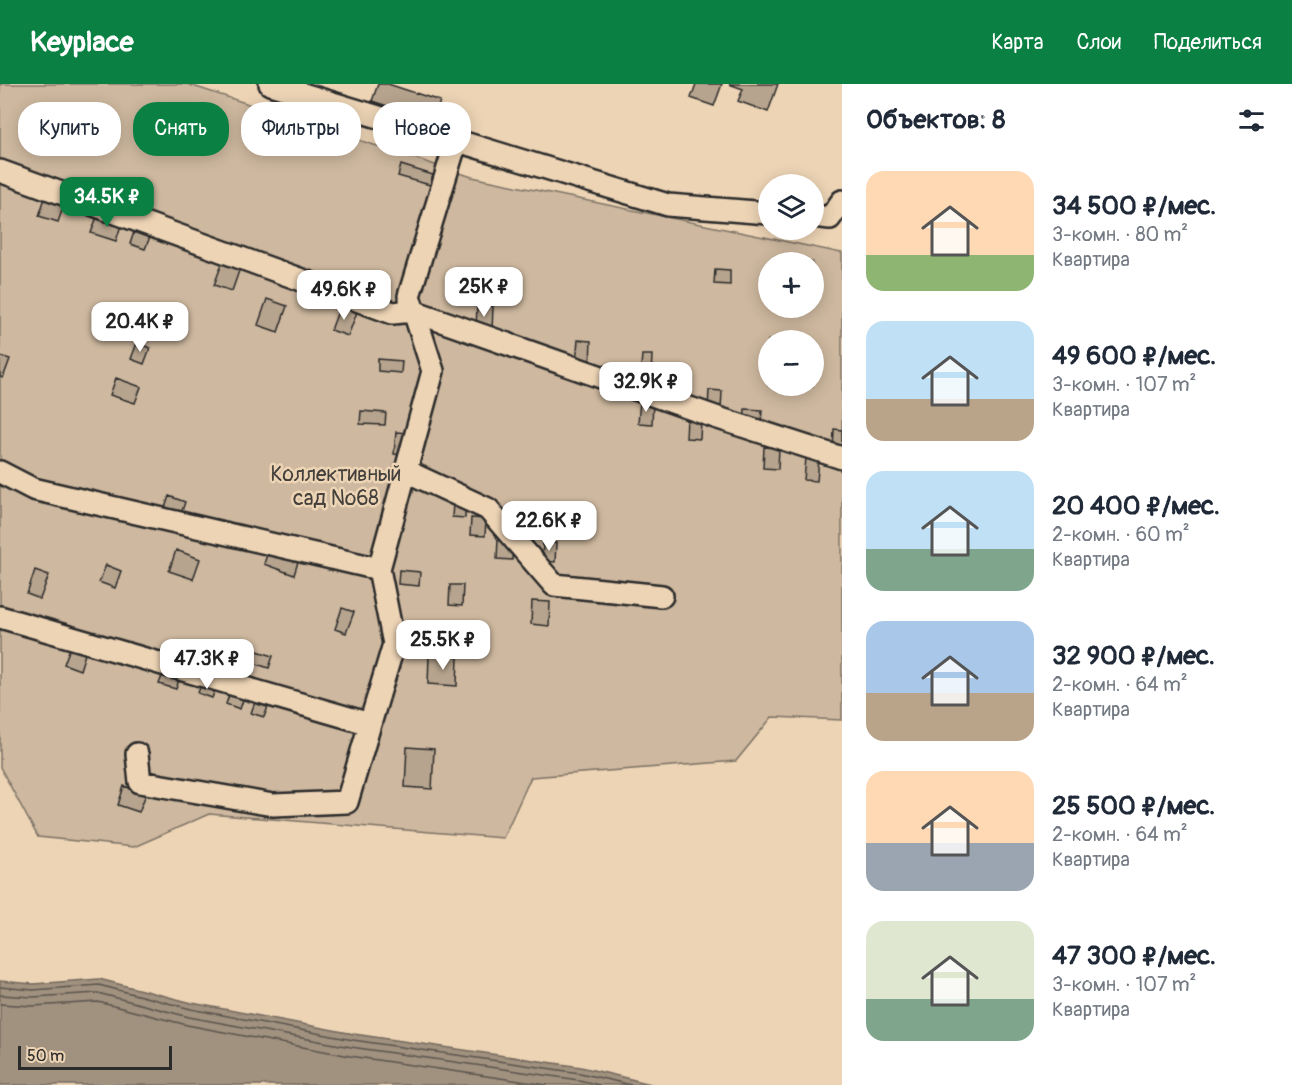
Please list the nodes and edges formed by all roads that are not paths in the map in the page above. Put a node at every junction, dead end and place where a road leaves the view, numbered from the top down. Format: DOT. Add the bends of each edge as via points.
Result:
graph roads {
  1 [pos="270,84"];
  2 [pos="373,116"];
  3 [pos="471,146"];
  4 [pos="452,156"];
  5 [pos="0,171"];
  6 [pos="758,212"];
  7 [pos="413,311"];
  8 [pos="842,458"];
  9 [pos="406,471"];
  10 [pos="0,472"];
  11 [pos="379,569"];
  12 [pos="662,596"];
  13 [pos="0,617"];
  14 [pos="370,724"];
  15 [pos="136,754"];
  1 -- 2 [label="street"];
  3 -- 6 [label="street" via="668,205"];
  4 -- 7 [label="street" via="408,296"];
  5 -- 7 [label="street" via="393,313"];
  7 -- 8 [label="street"];
  7 -- 9 [label="street" via="433,371"];
  9 -- 11 [label="street"];
  9 -- 12 [label="street" via="488,509 554,585"];
  10 -- 11 [label="street" via="33,489"];
  11 -- 14 [label="street" via="394,644"];
  13 -- 14 [label="street"];
  14 -- 15 [label="street" via="347,802 273,805 140,782"];
}
